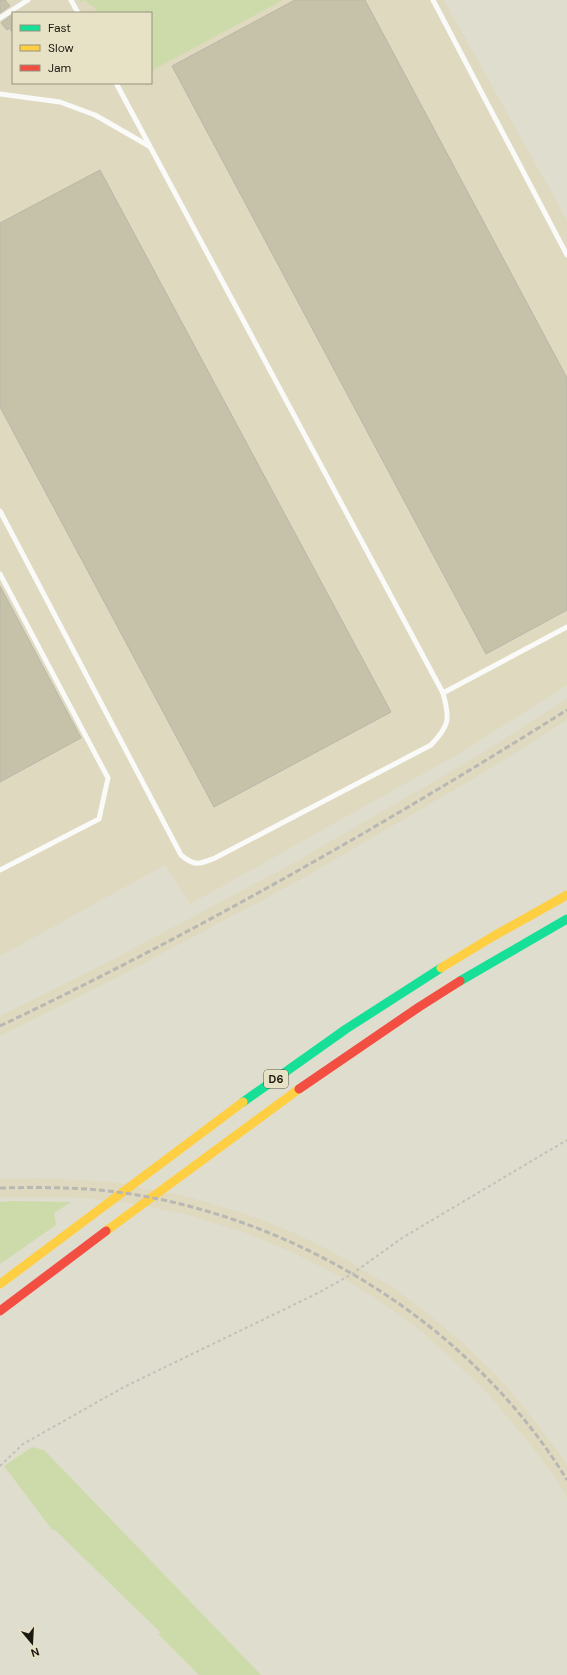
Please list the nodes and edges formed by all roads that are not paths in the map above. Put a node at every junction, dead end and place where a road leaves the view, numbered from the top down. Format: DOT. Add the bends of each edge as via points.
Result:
graph roads {
  1 [pos="28,0"];
  2 [pos="71,0"];
  3 [pos="433,0"];
  4 [pos="77,12"];
  5 [pos="0,18"];
  6 [pos="117,84"];
  7 [pos="0,94"];
  8 [pos="150,146"];
  9 [pos="567,255"];
  10 [pos="0,511"];
  11 [pos="0,574"];
  12 [pos="567,627"];
  13 [pos="443,693"];
  14 [pos="0,870"];
  15 [pos="567,895"];
  16 [pos="567,920"];
  17 [pos="0,1284"];
  18 [pos="0,1311"];
  1 -- 5 [label="lane"];
  2 -- 4 [label="lane"];
  3 -- 9 [label="lane"];
  6 -- 8 [label="lane"];
  7 -- 8 [label="lane" via="60,102 96,115"];
  8 -- 13 [label="lane"];
  10 -- 13 [label="lane" via="181,855 188,861 199,864 215,858 431,745 444,731 449,714"];
  11 -- 14 [label="lane" via="108,778 99,820"];
  12 -- 13 [label="lane"];
  15 -- 17 [label="highway, D6" via="450,960 340,1034"];
  16 -- 18 [label="highway, D6" via="399,1018"];
}
